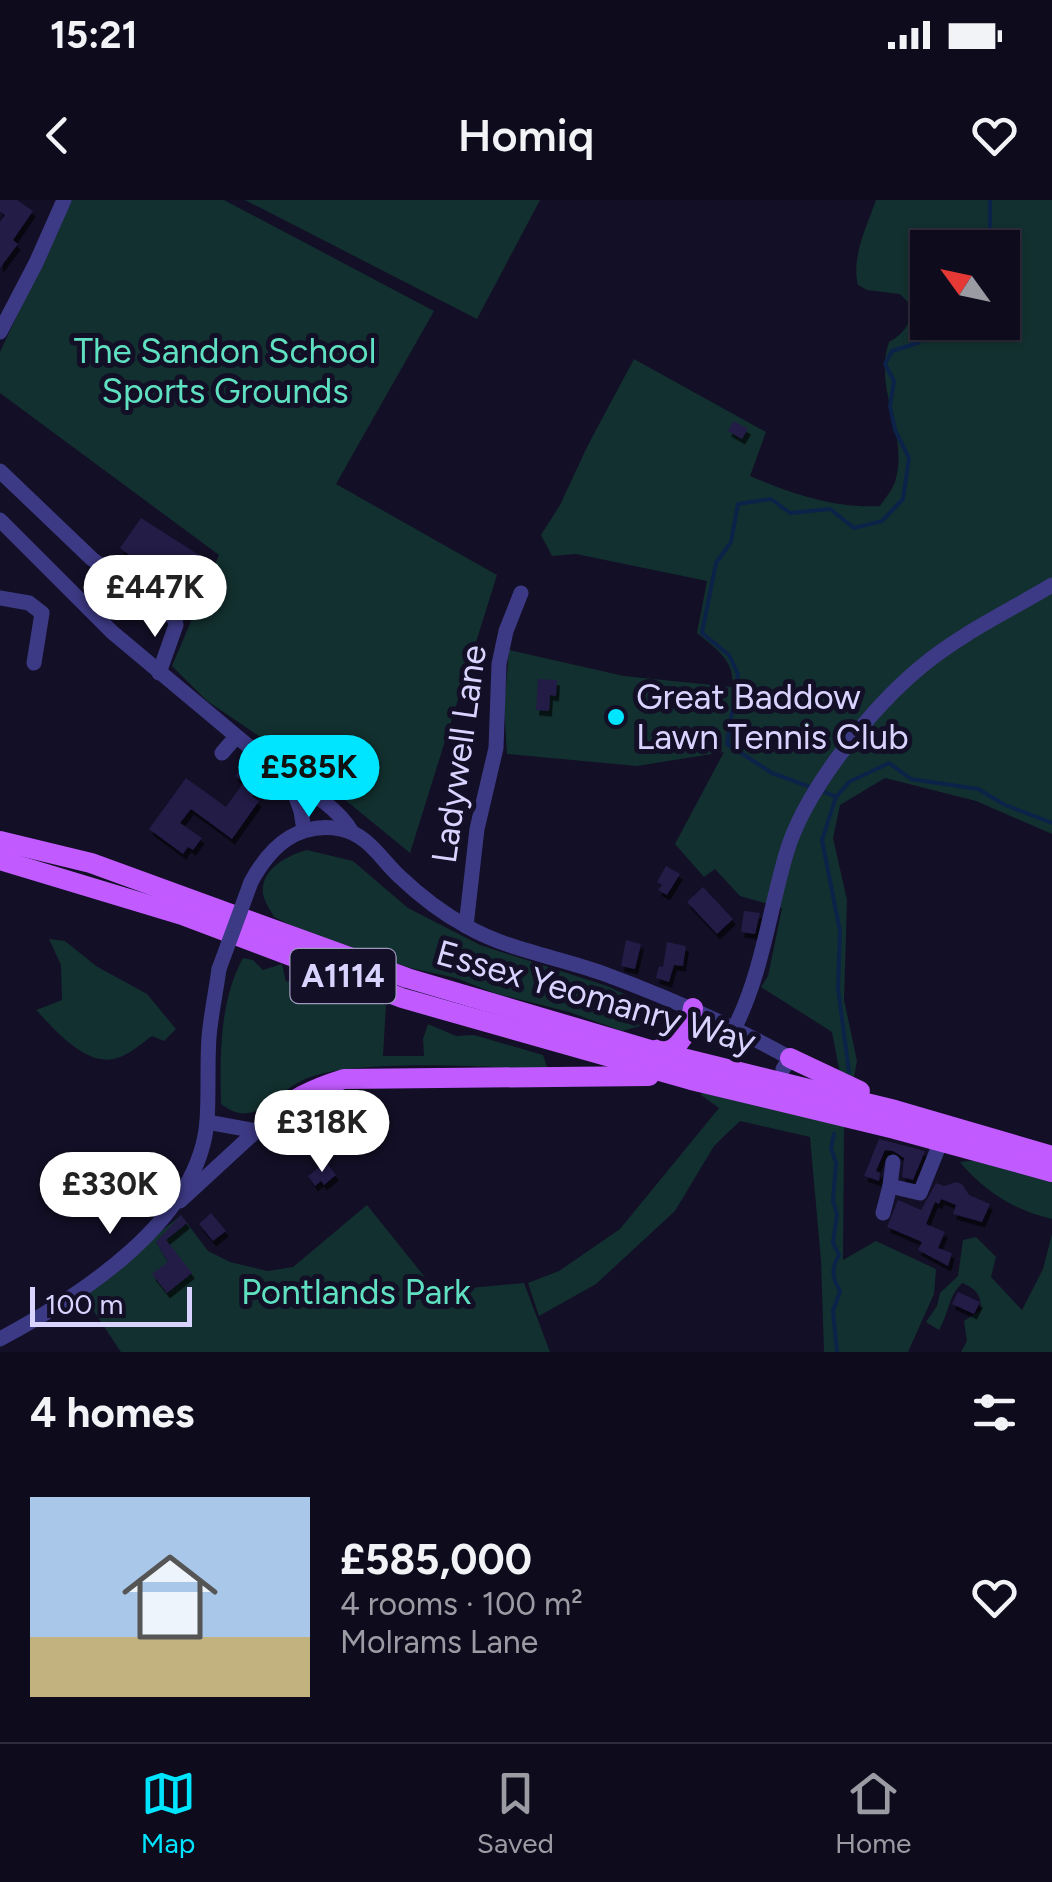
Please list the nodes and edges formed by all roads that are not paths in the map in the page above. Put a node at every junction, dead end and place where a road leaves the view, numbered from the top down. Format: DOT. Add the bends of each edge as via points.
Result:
graph roads {
  1 [pos="64,200"];
  2 [pos="0,331"];
  3 [pos="0,471"];
  4 [pos="0,520"];
  5 [pos="1052,585"];
  6 [pos="520,593"];
  7 [pos="6,598"];
  8 [pos="34,663"];
  9 [pos="159,673"];
  10 [pos="235,738"];
  11 [pos="222,753"];
  12 [pos="290,781"];
  13 [pos="304,830"];
  14 [pos="352,832"];
  15 [pos="0,841"];
  16 [pos="0,860"];
  17 [pos="466,926"];
  18 [pos="693,1008"];
  19 [pos="735,1027"];
  20 [pos="654,1051"];
  21 [pos="786,1063"];
  22 [pos="691,1080"];
  23 [pos="894,1110"];
  24 [pos="207,1122"];
  25 [pos="262,1126"];
  26 [pos="942,1140"];
  27 [pos="1052,1156"];
  28 [pos="894,1162"];
  29 [pos="1052,1172"];
  30 [pos="890,1186"];
  31 [pos="177,1204"];
  32 [pos="883,1213"];
  33 [pos="0,1339"];
  1 -- 2 [label="street"];
  3 -- 9 [label="street" via="92,559 175,619"];
  4 -- 9 [label="street"];
  5 -- 19 [label="street" via="923,664 850,742 789,846 758,974"];
  6 -- 17 [label="street, Ladywell Lane" via="499,664 496,748"];
  7 -- 8 [label="street" via="34,605 43,616"];
  9 -- 10 [label="street"];
  10 -- 11 [label="street"];
  10 -- 12 [label="street"];
  12 -- 13 [label="street"];
  12 -- 14 [label="street"];
  13 -- 14 [label="street"];
  13 -- 24 [label="street, bridge" via="274,847 251,882 219,969"];
  14 -- 17 [label="street"];
  15 -- 20 [label="main road, Essex Yeomanry Way / A1114" via="91,863 407,978"];
  16 -- 22 [label="main road, Essex Yeomanry Way / A1114" via="182,915 402,998"];
  17 -- 18 [label="street"];
  18 -- 19 [label="street"];
  18 -- 20 [label="main road" via="678,1045"];
  19 -- 21 [label="street"];
  20 -- 23 [label="main road, Essex Yeomanry Way / A1114"];
  21 -- 23 [label="main road"];
  22 -- 25 [label="main road" via="344,1079 288,1102"];
  22 -- 26 [label="main road, A1114"];
  23 -- 27 [label="main road, A1114"];
  24 -- 25 [label="street"];
  24 -- 31 [label="street"];
  25 -- 31 [label="street"];
  26 -- 29 [label="main road, A1114"];
  26 -- 30 [label="street" via="923,1192"];
  28 -- 30 [label="street"];
  30 -- 32 [label="street"];
  31 -- 33 [label="street" via="70,1298"];
}
